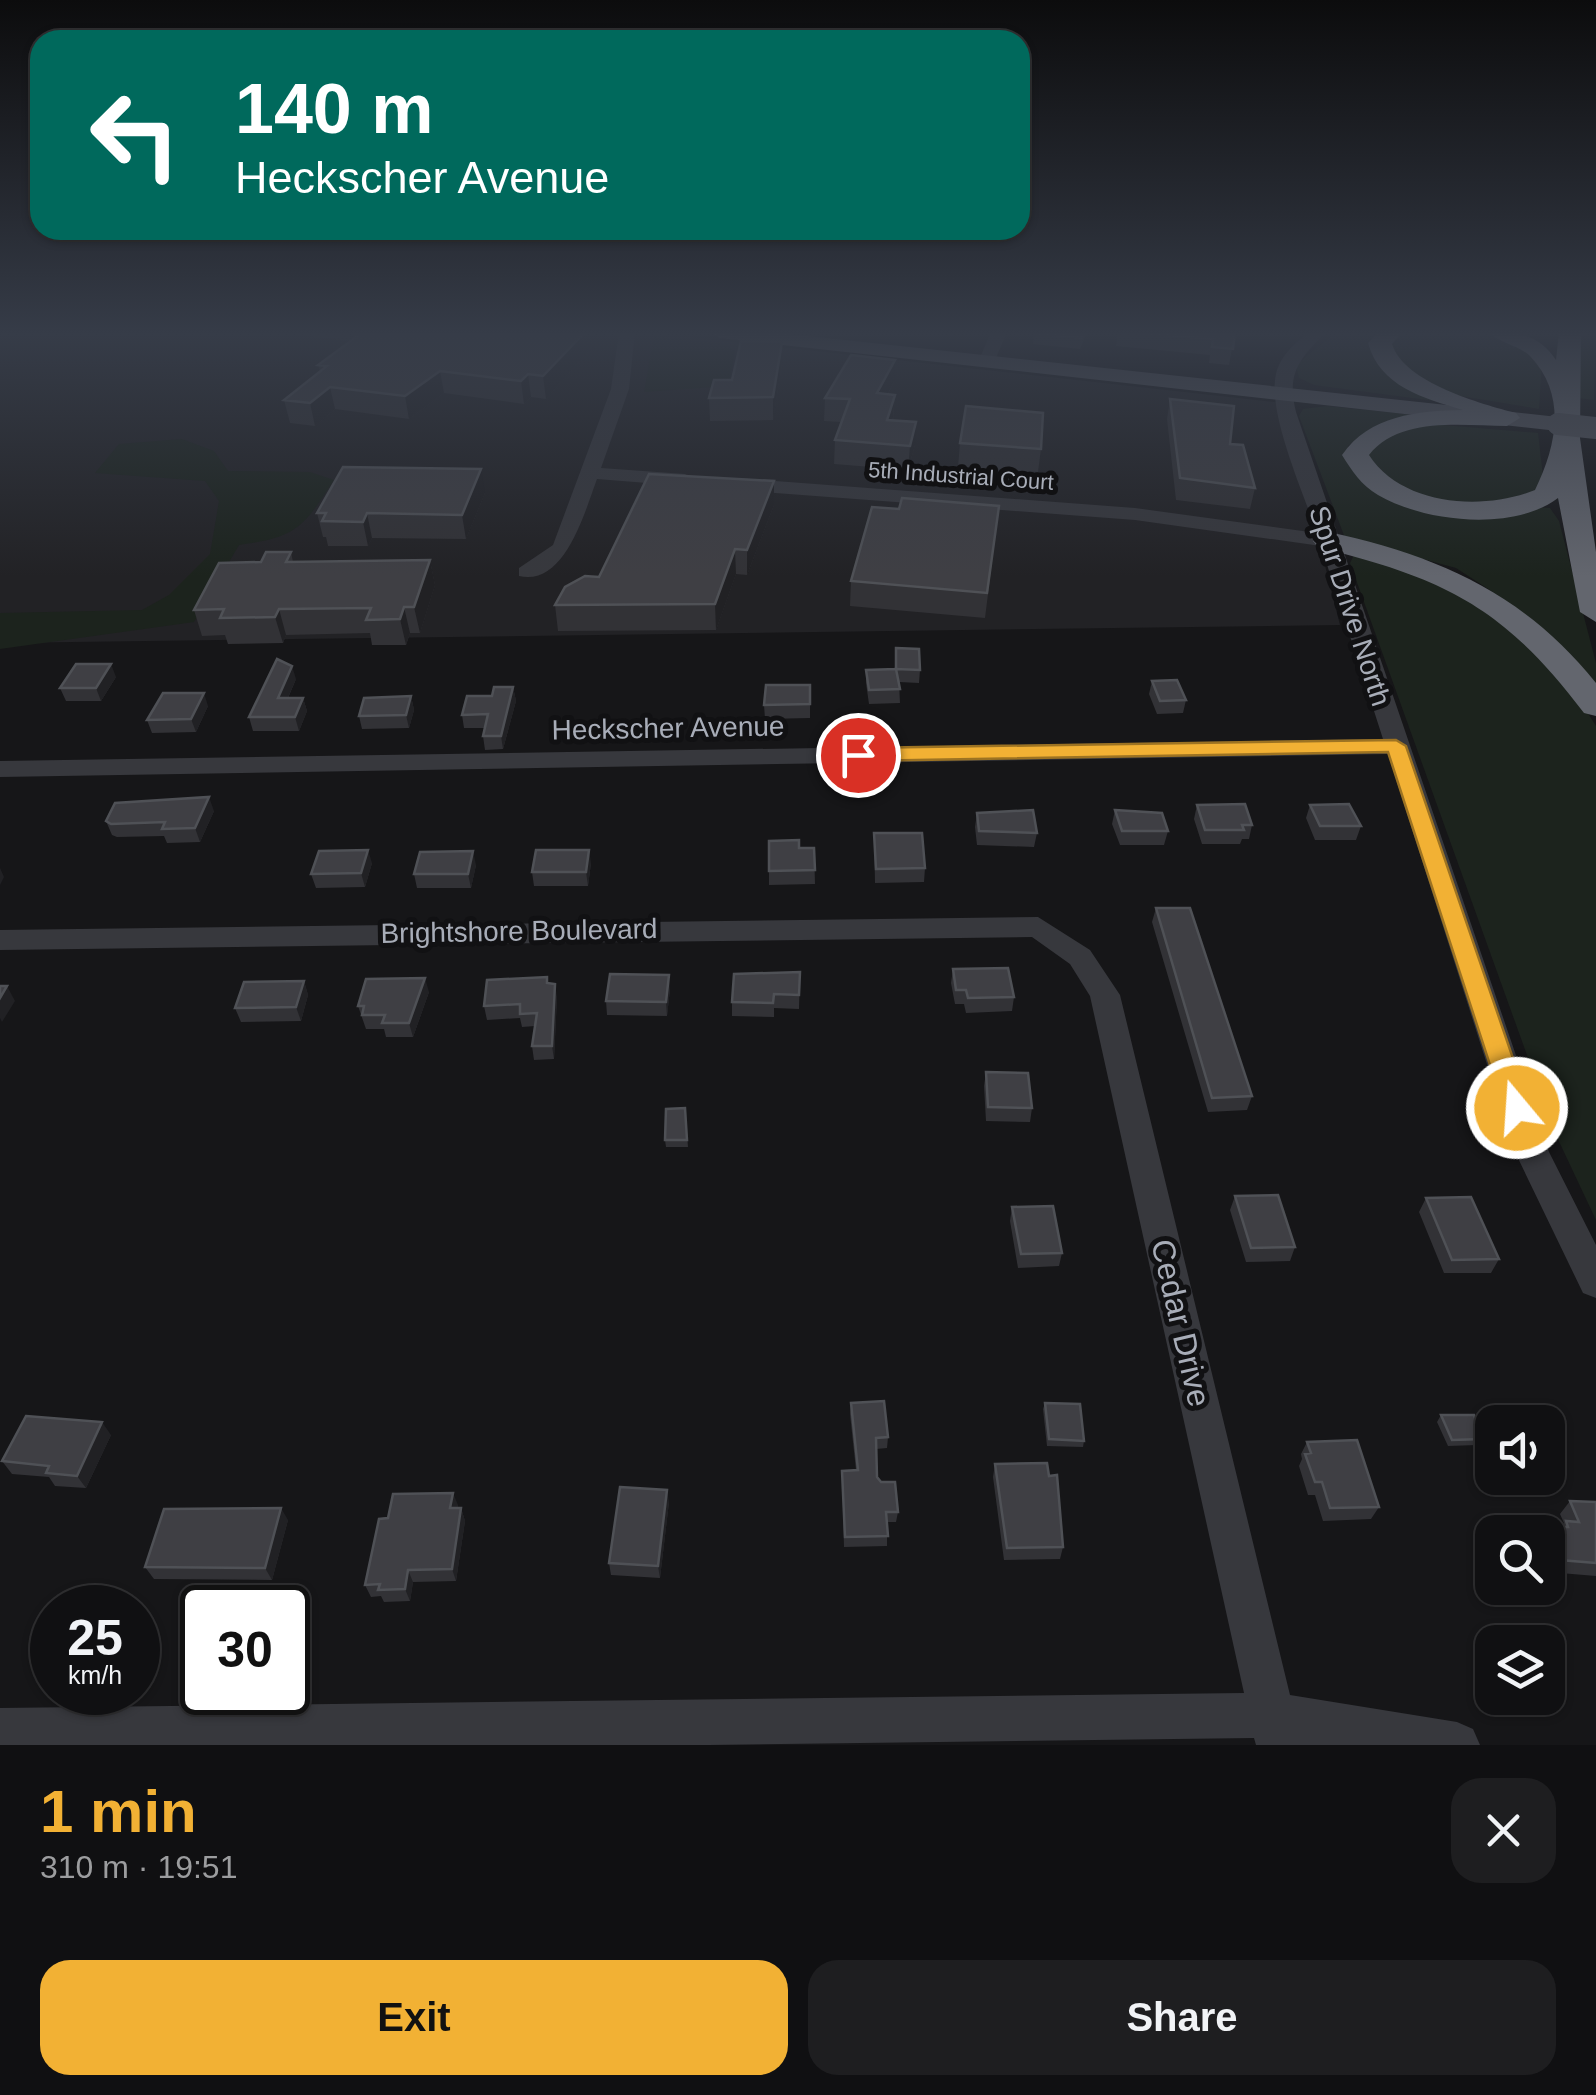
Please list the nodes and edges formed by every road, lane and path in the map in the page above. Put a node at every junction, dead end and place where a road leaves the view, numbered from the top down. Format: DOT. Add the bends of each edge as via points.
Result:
graph roads {
  1 [pos="612,413"];
  2 [pos="1288,413"];
  3 [pos="1465,413"];
  4 [pos="1495,413"];
  5 [pos="1565,413"];
  6 [pos="1506,418"];
  7 [pos="1596,428"];
  8 [pos="1566,453"];
  9 [pos="590,473"];
  10 [pos="1328,540"];
  11 [pos="526,572"];
  12 [pos="1596,612"];
  13 [pos="1596,706"];
  14 [pos="1396,746"];
  15 [pos="0,769"];
  16 [pos="1038,927"];
  17 [pos="0,940"];
  18 [pos="1596,1282"];
  19 [pos="0,1730"];
  20 [pos="1275,1730"];
  21 [pos="1457,1745"];
  1 -- 9 [label="street"];
  2 -- 10 [label="street, Spur Drive North"];
  3 -- 6 [label="main road"];
  4 -- 6 [label="highway"];
  5 -- 8 [label="highway"];
  6 -- 7 [label="main road, bridge"];
  6 -- 8 [label="highway" via="1398,425 1362,442 1355,455 1360,470 1402,496 1484,510 1546,496"];
  8 -- 12 [label="highway"];
  9 -- 10 [label="street, 5th Industrial Court" via="1135,514"];
  9 -- 11 [label="street" via="562,548"];
  10 -- 13 [label="highway" via="1398,555 1472,586 1541,639"];
  10 -- 14 [label="street, Spur Drive North"];
  14 -- 15 [label="street, Heckscher Avenue"];
  14 -- 18 [label="street, Spur Drive North" via="1532,1152"];
  16 -- 17 [label="street, Brightshore Boulevard"];
  16 -- 20 [label="street, Cedar Drive" via="1080,956 1106,995"];
  19 -- 20 [label="street"];
  20 -- 21 [label="street"];
}
